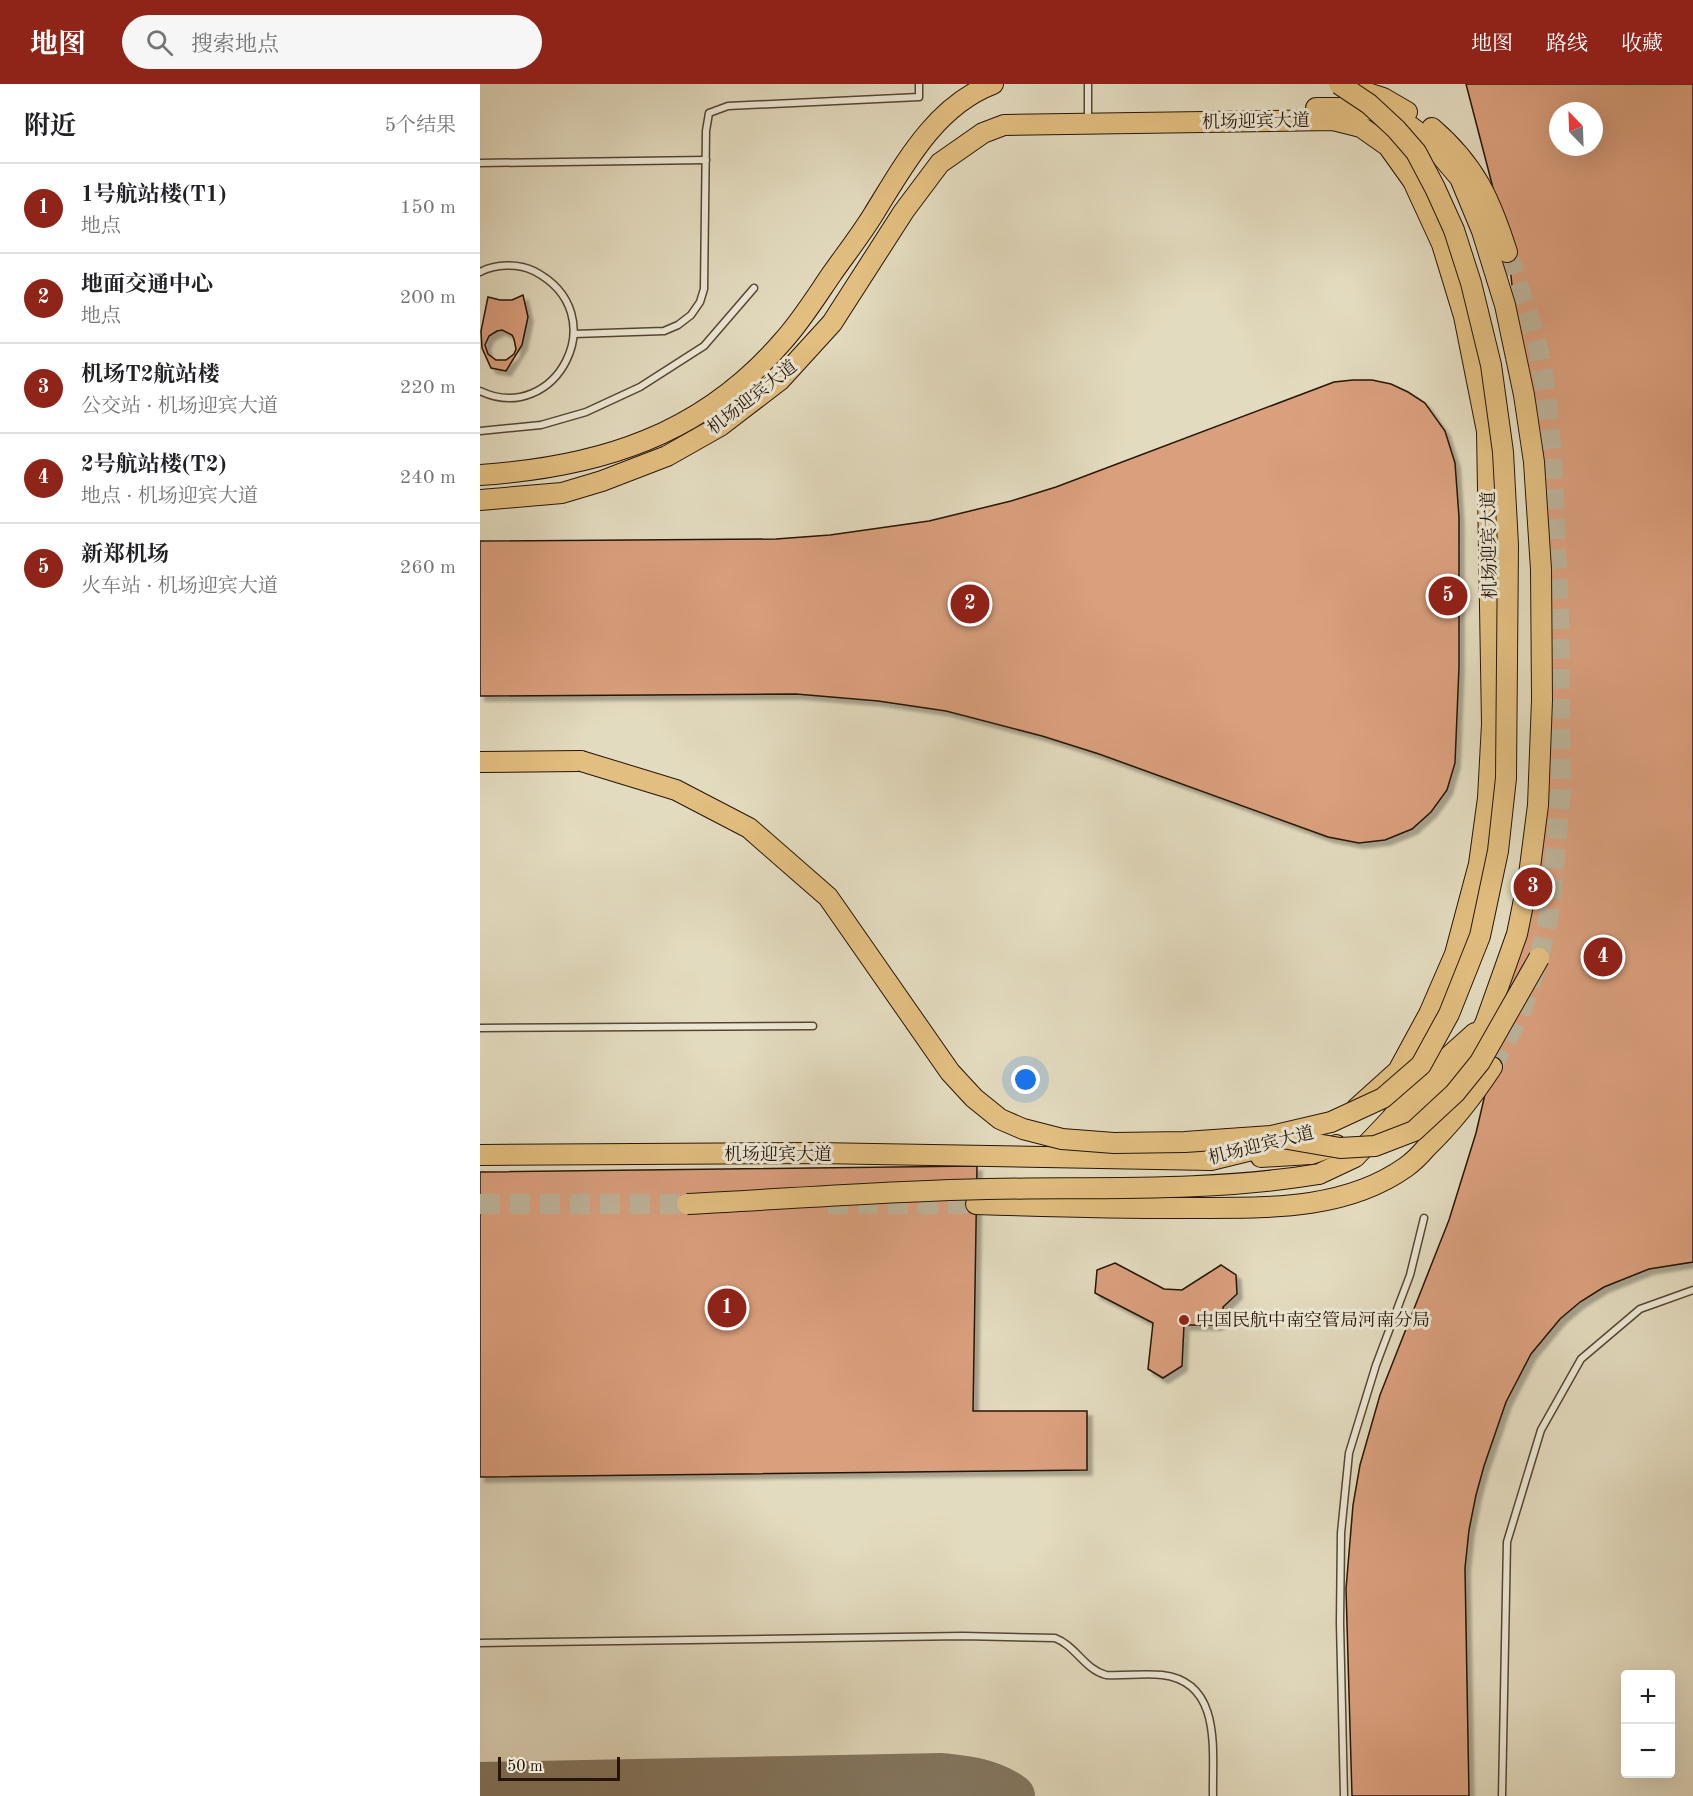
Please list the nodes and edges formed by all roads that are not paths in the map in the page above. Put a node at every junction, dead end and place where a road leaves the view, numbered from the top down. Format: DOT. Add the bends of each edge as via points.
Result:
graph roads {
  1 [pos="919,84"];
  2 [pos="993,84"];
  3 [pos="1088,84"];
  4 [pos="1340,84"];
  5 [pos="1211,122"];
  6 [pos="1088,124"];
  7 [pos="706,160"];
  8 [pos="480,164"];
  9 [pos="1507,252"];
  10 [pos="480,273"];
  11 [pos="754,288"];
  12 [pos="574,334"];
  13 [pos="480,391"];
  14 [pos="480,431"];
  15 [pos="480,475"];
  16 [pos="480,500"];
  17 [pos="480,762"];
  18 [pos="1539,958"];
  19 [pos="1429,1014"];
  20 [pos="1485,1024"];
  21 [pos="813,1026"];
  22 [pos="480,1028"];
  23 [pos="1492,1068"];
  24 [pos="1417,1085"];
  25 [pos="1391,1119"];
  26 [pos="1271,1136"];
  27 [pos="480,1155"];
  28 [pos="1355,1157"];
  29 [pos="1211,1160"];
  30 [pos="687,1204"];
  31 [pos="976,1204"];
  32 [pos="1424,1218"];
  33 [pos="1693,1290"];
  34 [pos="480,1643"];
  35 [pos="1213,1796"];
  36 [pos="1344,1796"];
  37 [pos="1502,1796"];
  1 -- 7 [label="lane" via="919,97 729,106 709,113"];
  2 -- 15 [label="main road" via="978,89 930,128 828,279 776,348 722,399 689,421 610,454 574,464"];
  3 -- 6 [label="lane"];
  4 -- 9 [label="main road" via="1383,98 1443,137 1482,187"];
  4 -- 26 [label="main road, bridge" via="1370,104 1416,152 1454,230 1491,365 1503,452 1508,545 1506,778 1498,851 1480,936 1449,1014 1420,1065 1383,1098 1331,1122"];
  5 -- 6 [label="main road, 机场迎宾大道"];
  5 -- 19 [label="main road, 机场迎宾大道" via="1333,120 1361,127 1388,146 1413,181 1442,244 1464,316 1487,431 1492,724 1479,864 1455,954"];
  5 -- 20 [label="main road" via="1273,110 1332,107 1364,108 1399,118 1426,138 1460,178 1482,231 1505,305 1534,462 1541,569 1542,700 1538,805 1529,874 1517,934"];
  6 -- 16 [label="main road, 机场迎宾大道" via="1004,125 983,133 940,163 825,331 780,380 720,426 667,456 602,481 562,492"];
  7 -- 8 [label="lane"];
  7 -- 12 [label="lane" via="704,289 691,315 664,331"];
  10 -- 12 [label="lane" via="508,266 529,269 548,279 572,313"];
  11 -- 14 [label="lane" via="704,346 639,387 586,412 541,425"];
  12 -- 13 [label="lane" via="570,354 560,372 546,385 528,394 508,397"];
  17 -- 26 [label="main road, bridge" via="581,761 676,789 749,828 828,897 950,1072 1000,1119 1062,1139 1104,1142"];
  18 -- 26 [label="main road, bridge" via="1480,1062 1455,1094 1414,1131 1375,1146 1340,1148"];
  19 -- 24 [label="main road"];
  19 -- 29 [label="main road, 机场迎宾大道" via="1398,1071 1355,1109 1313,1135"];
  20 -- 24 [label="main road"];
  20 -- 28 [label="main road" via="1457,1073 1402,1125"];
  21 -- 22 [label="lane"];
  23 -- 31 [label="main road" via="1466,1104 1408,1167 1380,1183 1335,1199 1277,1207"];
  24 -- 25 [label="main road"];
  25 -- 28 [label="main road"];
  25 -- 29 [label="main road" via="1352,1140 1311,1154"];
  27 -- 29 [label="main road, 机场迎宾大道" via="816,1153"];
  28 -- 30 [label="main road, bridge" via="1319,1174 1262,1182 976,1189"];
  32 -- 36 [label="lane" via="1410,1275 1349,1453 1341,1533"];
  33 -- 37 [label="lane" via="1640,1309 1581,1359 1541,1430 1507,1542"];
  34 -- 35 [label="lane" via="1055,1638 1073,1648 1098,1673 1160,1675 1191,1685 1209,1712"];
}
